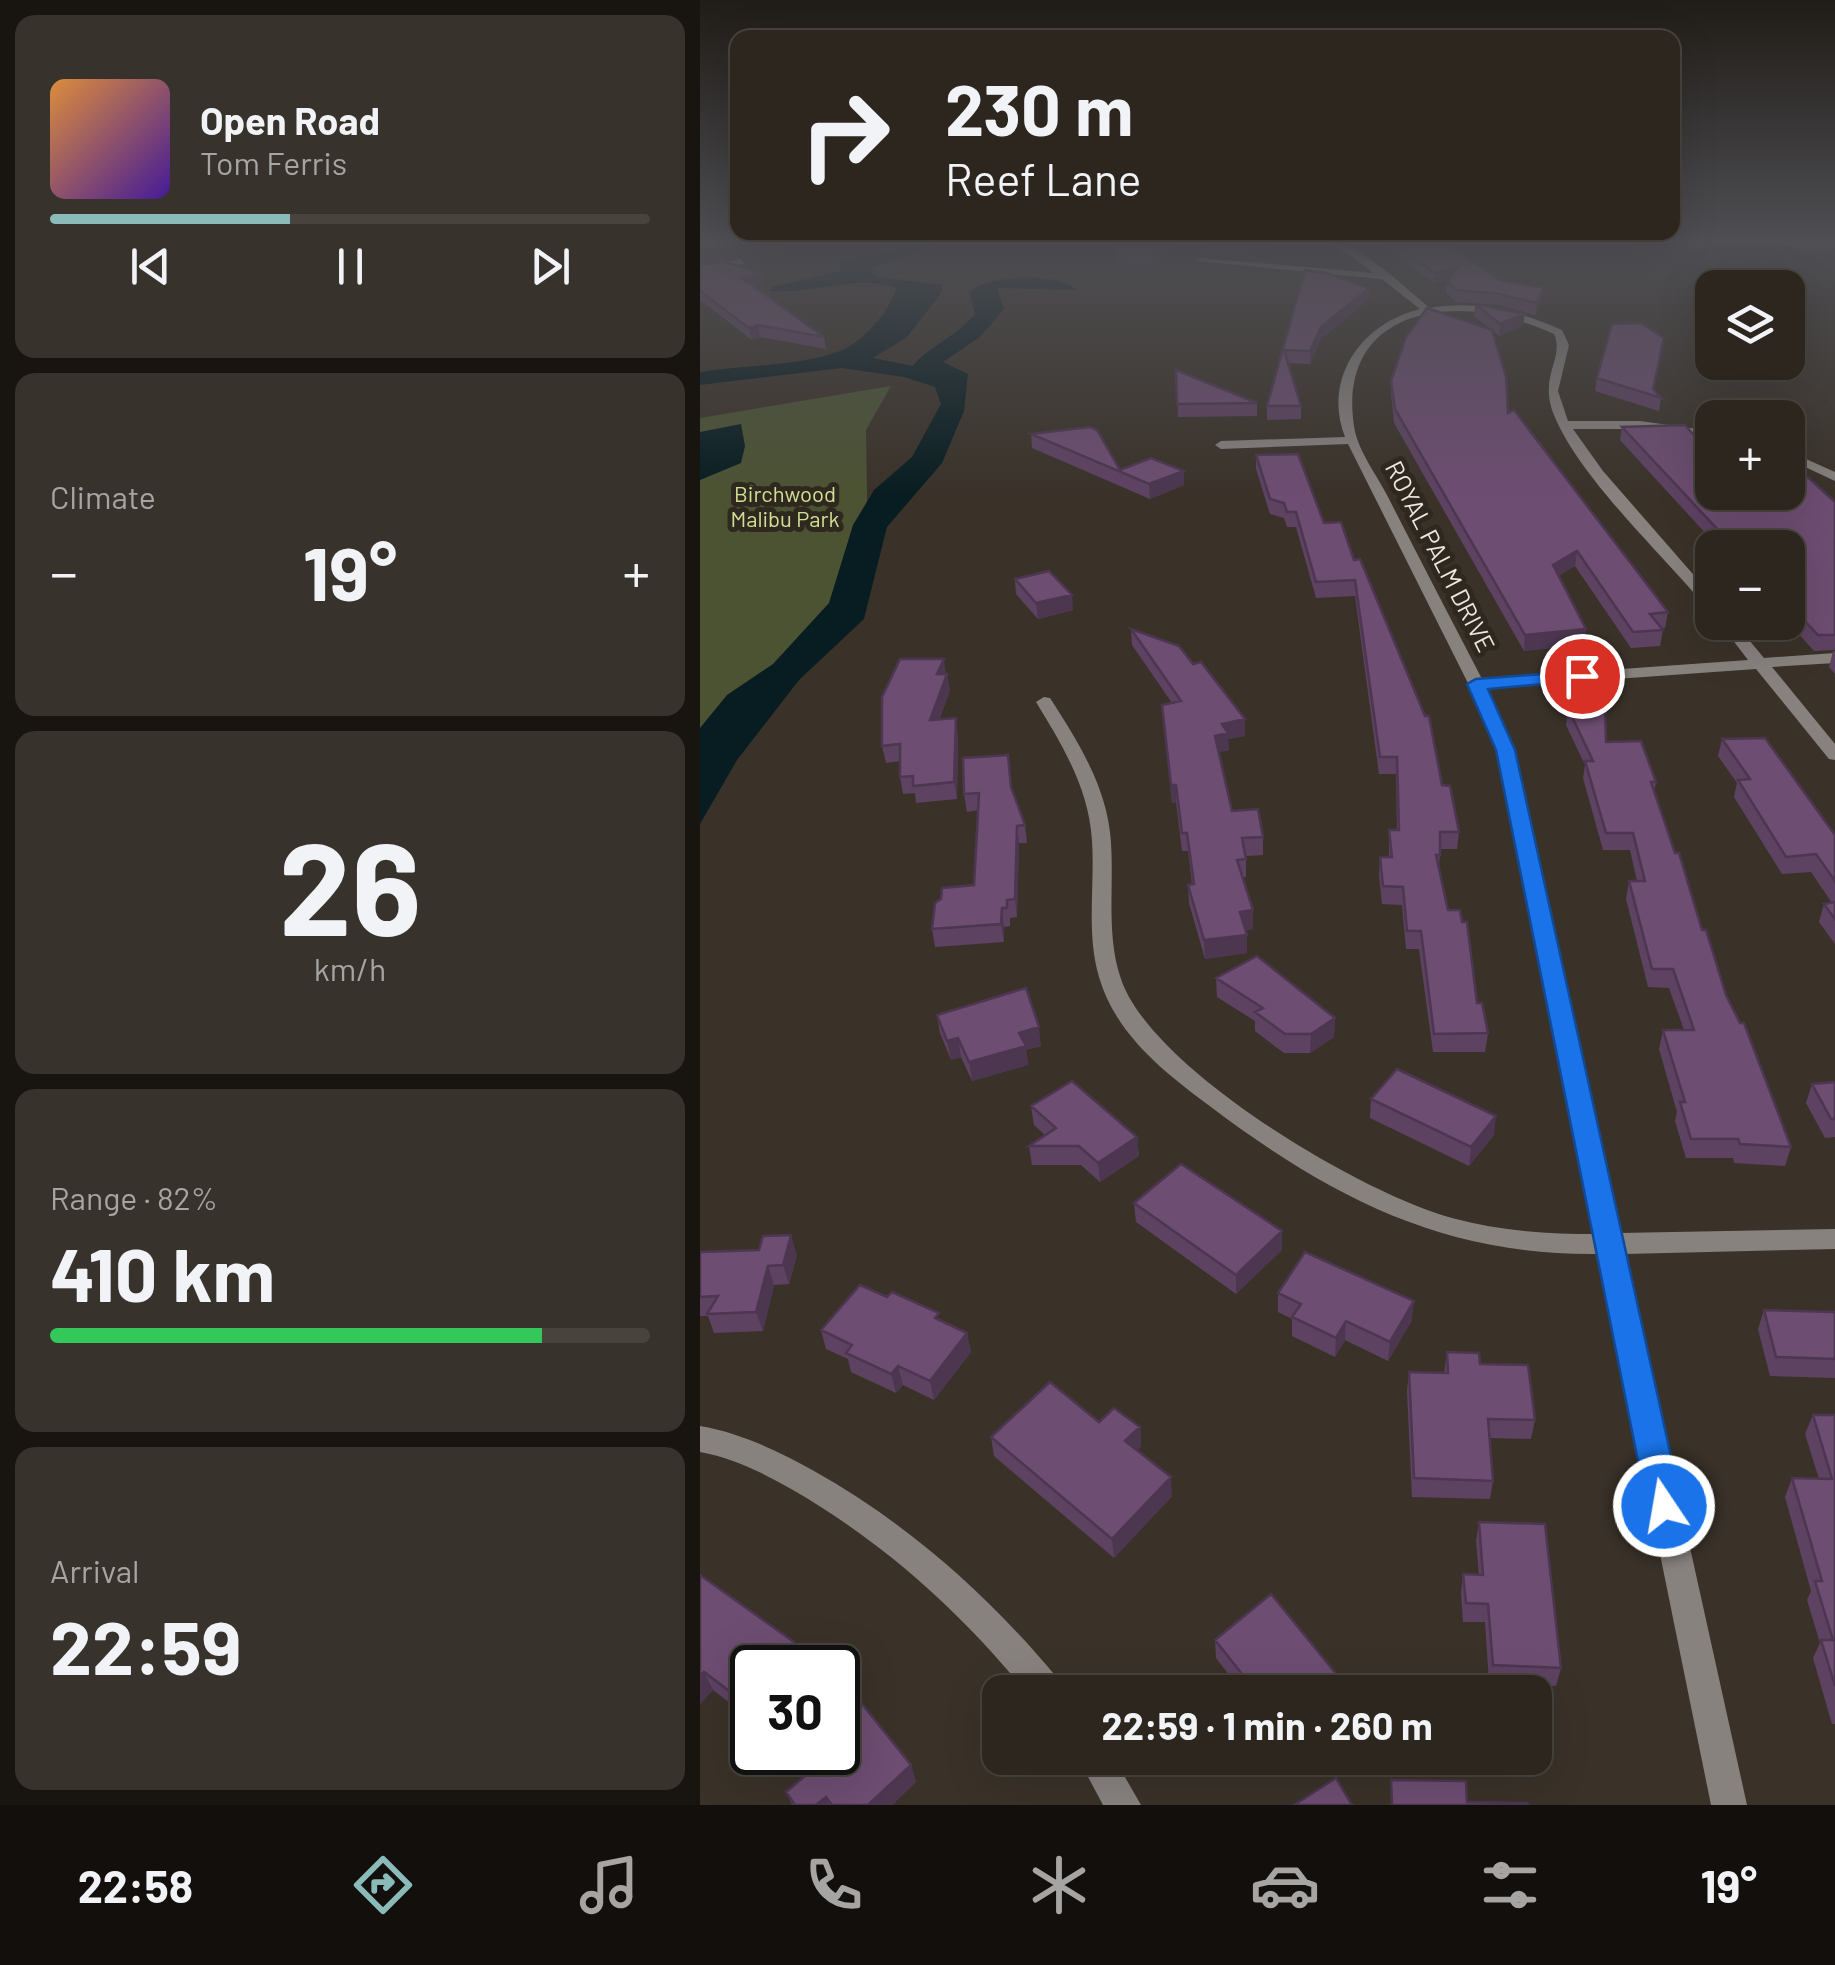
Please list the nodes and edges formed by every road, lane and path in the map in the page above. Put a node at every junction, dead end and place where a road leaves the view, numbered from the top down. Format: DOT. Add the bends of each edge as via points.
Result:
graph roads {
  1 [pos="1384,326"];
  2 [pos="1546,326"];
  3 [pos="1565,425"];
  4 [pos="1695,432"];
  5 [pos="1352,440"];
  6 [pos="1220,445"];
  7 [pos="1805,463"];
  8 [pos="1835,478"];
  9 [pos="1695,585"];
  10 [pos="1740,640"];
  11 [pos="1835,658"];
  12 [pos="1758,663"];
  13 [pos="1476,684"];
  14 [pos="1044,702"];
  15 [pos="1835,755"];
  16 [pos="1835,1239"];
  17 [pos="1608,1244"];
  18 [pos="700,1440"];
  19 [pos="1033,1675"];
  20 [pos="1105,1775"];
  21 [pos="1123,1805"];
  22 [pos="1729,1805"];
  1 -- 5 [label="street, ROYAL PALM DRIVE" via="1365,342 1347,378"];
  2 -- 3 [label="street, ROYAL PALM DRIVE" via="1558,332 1564,346 1552,388"];
  3 -- 4 [label="street"];
  3 -- 9 [label="street"];
  5 -- 6 [label="street"];
  5 -- 13 [label="street, ROYAL PALM DRIVE"];
  7 -- 8 [label="street"];
  10 -- 12 [label="street"];
  11 -- 12 [label="street"];
  12 -- 13 [label="street"];
  12 -- 15 [label="street"];
  13 -- 17 [label="street, ROYAL PALM DRIVE" via="1506,750"];
  14 -- 17 [label="street" via="1089,782 1099,819 1105,967 1140,1034 1172,1065 1255,1128 1385,1204 1485,1236"];
  16 -- 17 [label="street"];
  17 -- 22 [label="street, ROYAL PALM DRIVE"];
  18 -- 19 [label="street" via="766,1461 845,1502 921,1558"];
  20 -- 21 [label="street"];
}
